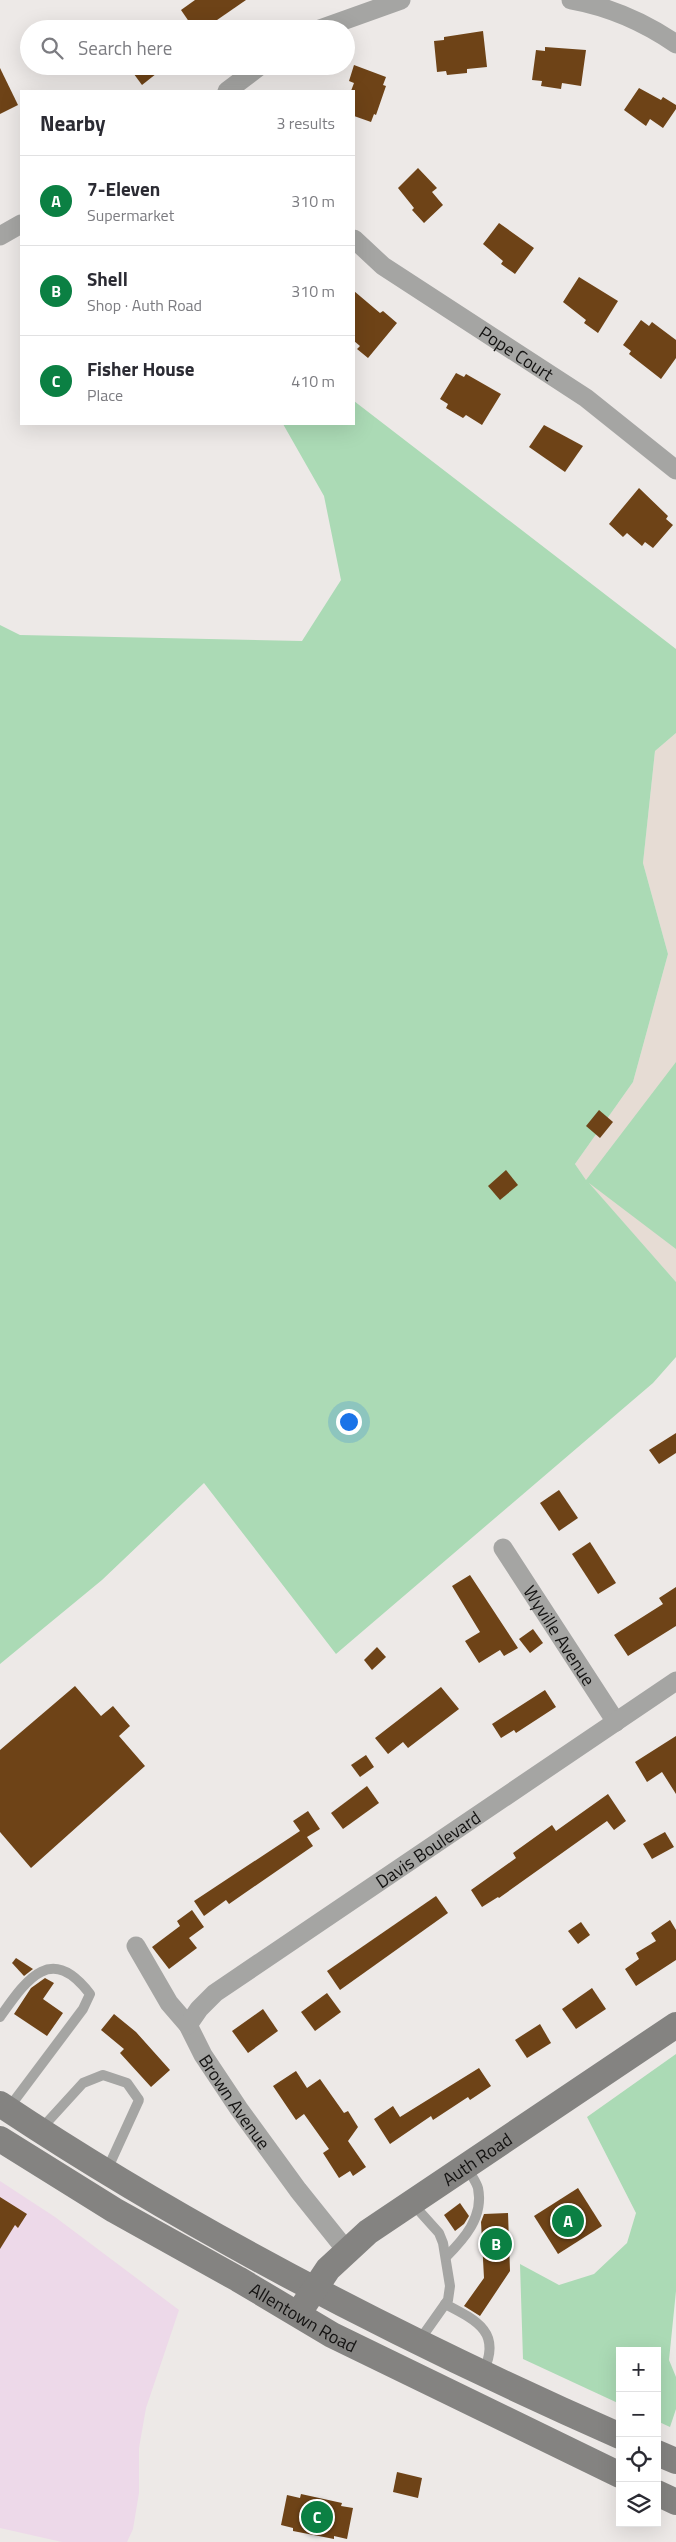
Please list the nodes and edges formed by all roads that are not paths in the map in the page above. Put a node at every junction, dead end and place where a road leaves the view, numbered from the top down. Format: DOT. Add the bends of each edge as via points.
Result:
graph roads {
  1 [pos="401,0"];
  2 [pos="571,0"];
  3 [pos="345,20"];
  4 [pos="676,44"];
  5 [pos="251,75"];
  6 [pos="238,88"];
  7 [pos="20,225"];
  8 [pos="0,236"];
  9 [pos="355,240"];
  10 [pos="676,470"];
  11 [pos="503,1548"];
  12 [pos="676,1681"];
  13 [pos="616,1722"];
  14 [pos="136,1946"];
  15 [pos="0,2017"];
  16 [pos="188,2025"];
  17 [pos="676,2025"];
  18 [pos="4,2106"];
  19 [pos="40,2130"];
  20 [pos="0,2139"];
  21 [pos="466,2166"];
  22 [pos="106,2170"];
  23 [pos="412,2203"];
  24 [pos="346,2250"];
  25 [pos="446,2257"];
  26 [pos="313,2290"];
  27 [pos="445,2304"];
  28 [pos="298,2315"];
  29 [pos="419,2341"];
  30 [pos="483,2372"];
  31 [pos="616,2434"];
  32 [pos="661,2455"];
  33 [pos="676,2461"];
  34 [pos="616,2473"];
  35 [pos="661,2495"];
  36 [pos="676,2502"];
  1 -- 3 [label="street"];
  2 -- 4 [label="street" via="592,4 648,25"];
  5 -- 6 [label="street"];
  7 -- 8 [label="street"];
  9 -- 10 [label="street, Pope Court" via="383,266 586,398"];
  11 -- 13 [label="street, Wyville Avenue"];
  12 -- 13 [label="street, Davis Boulevard"];
  13 -- 16 [label="street, Davis Boulevard" via="215,1993"];
  14 -- 16 [label="street, Brown Avenue" via="169,2003"];
  15 -- 18 [label="lane" via="18,1991 44,1968 56,1967 79,1980 90,1994 83,2009"];
  16 -- 24 [label="street, Brown Avenue" via="203,2055 265,2146"];
  17 -- 21 [label="main road, Auth Road"];
  18 -- 19 [label="main road, Allentown Road"];
  19 -- 22 [label="main road, Allentown Road"];
  19 -- 22 [label="lane" via="83,2083 103,2075 126,2083 139,2100"];
  20 -- 28 [label="main road, Allentown Road" via="114,2210"];
  21 -- 23 [label="main road, Auth Road"];
  21 -- 25 [label="lane" via="478,2188 475,2217 468,2235"];
  22 -- 26 [label="main road, Allentown Road"];
  23 -- 24 [label="main road, Auth Road"];
  23 -- 25 [label="lane" via="439,2233"];
  24 -- 26 [label="main road, Auth Road"];
  25 -- 27 [label="lane" via="450,2286"];
  26 -- 28 [label="main road, Auth Road"];
  26 -- 29 [label="main road, Allentown Road"];
  27 -- 29 [label="lane"];
  27 -- 30 [label="lane" via="488,2335 491,2350"];
  28 -- 34 [label="main road, Allentown Road" via="414,2376"];
  29 -- 30 [label="main road, Allentown Road"];
  30 -- 31 [label="main road, Allentown Road"];
  32 -- 33 [label="main road"];
  35 -- 36 [label="main road"];
}
